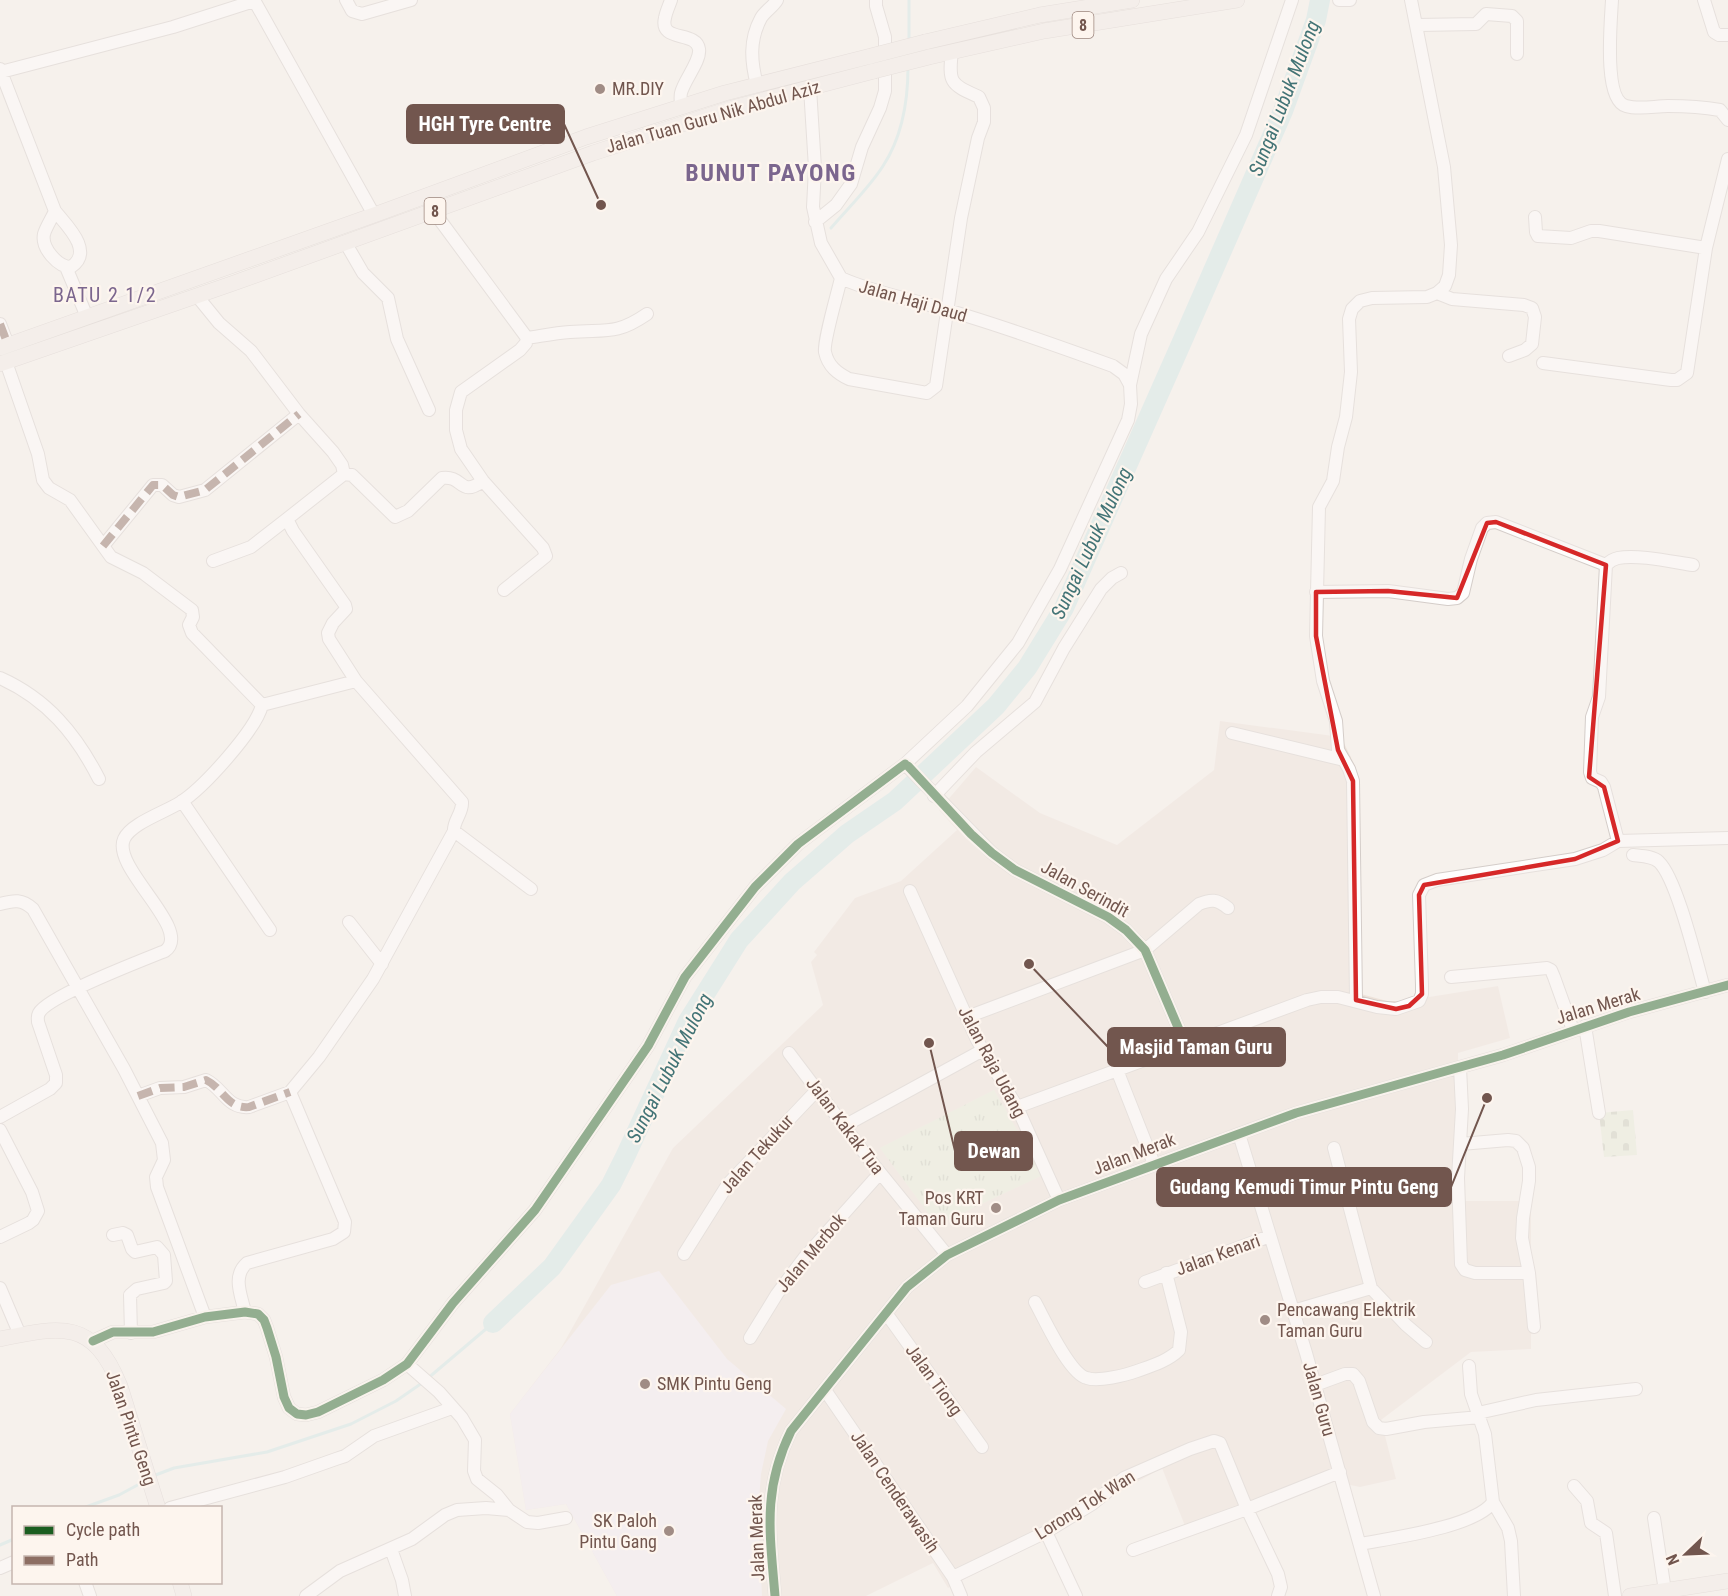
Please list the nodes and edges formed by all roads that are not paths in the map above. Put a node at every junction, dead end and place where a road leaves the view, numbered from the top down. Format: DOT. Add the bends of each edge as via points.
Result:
graph roads {
  1 [pos="346,0"];
  2 [pos="411,0"];
  3 [pos="671,0"];
  4 [pos="777,0"];
  5 [pos="876,0"];
  6 [pos="1132,0"];
  7 [pos="1237,0"];
  8 [pos="1292,0"];
  9 [pos="1339,0"];
  10 [pos="1350,0"];
  11 [pos="1412,0"];
  12 [pos="1611,0"];
  13 [pos="1704,0"];
  14 [pos="254,1"];
  15 [pos="1417,24"];
  16 [pos="1728,35"];
  17 [pos="927,49"];
  18 [pos="952,51"];
  19 [pos="1517,54"];
  20 [pos="873,64"];
  21 [pos="0,71"];
  22 [pos="757,85"];
  23 [pos="810,88"];
  24 [pos="681,107"];
  25 [pos="1728,120"];
  26 [pos="561,148"];
  27 [pos="583,157"];
  28 [pos="1728,159"];
  29 [pos="1726,173"];
  30 [pos="55,211"];
  31 [pos="434,212"];
  32 [pos="374,215"];
  33 [pos="1535,217"];
  34 [pos="815,222"];
  35 [pos="345,242"];
  36 [pos="1706,248"];
  37 [pos="66,267"];
  38 [pos="841,278"];
  39 [pos="1437,293"];
  40 [pos="197,296"];
  41 [pos="947,310"];
  42 [pos="647,314"];
  43 [pos="87,317"];
  44 [pos="0,324"];
  45 [pos="527,338"];
  46 [pos="3,355"];
  47 [pos="1509,356"];
  48 [pos="1543,363"];
  49 [pos="1130,385"];
  50 [pos="429,410"];
  51 [pos="299,414"];
  52 [pos="344,474"];
  53 [pos="483,481"];
  54 [pos="287,519"];
  55 [pos="103,546"];
  56 [pos="213,561"];
  57 [pos="1606,565"];
  58 [pos="1694,565"];
  59 [pos="1121,573"];
  60 [pos="504,590"];
  61 [pos="1316,592"];
  62 [pos="0,678"];
  63 [pos="356,681"];
  64 [pos="262,705"];
  65 [pos="1232,733"];
  66 [pos="1344,760"];
  67 [pos="906,765"];
  68 [pos="99,779"];
  69 [pos="932,793"];
  70 [pos="182,801"];
  71 [pos="454,831"];
  72 [pos="1728,838"];
  73 [pos="1618,841"];
  74 [pos="1632,855"];
  75 [pos="531,889"];
  76 [pos="910,891"];
  77 [pos="0,904"];
  78 [pos="1228,908"];
  79 [pos="349,922"];
  80 [pos="270,930"];
  81 [pos="1145,950"];
  82 [pos="382,964"];
  83 [pos="1451,977"];
  84 [pos="1728,985"];
  85 [pos="76,988"];
  86 [pos="1705,992"];
  87 [pos="1356,1000"];
  88 [pos="967,1017"];
  89 [pos="1579,1028"];
  90 [pos="1186,1046"];
  91 [pos="983,1050"];
  92 [pos="789,1053"];
  93 [pos="1460,1067"];
  94 [pos="1117,1070"];
  95 [pos="817,1090"];
  96 [pos="290,1092"];
  97 [pos="138,1096"];
  98 [pos="1017,1107"];
  99 [pos="1599,1113"];
  100 [pos="0,1117"];
  101 [pos="844,1126"];
  102 [pos="0,1130"];
  103 [pos="1239,1134"];
  104 [pos="1461,1144"];
  105 [pos="1334,1148"];
  106 [pos="1154,1164"];
  107 [pos="880,1173"];
  108 [pos="1059,1200"];
  109 [pos="113,1235"];
  110 [pos="1270,1236"];
  111 [pos="0,1237"];
  112 [pos="684,1254"];
  113 [pos="947,1254"];
  114 [pos="1166,1273"];
  115 [pos="1529,1273"];
  116 [pos="1145,1282"];
  117 [pos="1371,1287"];
  118 [pos="0,1288"];
  119 [pos="1035,1302"];
  120 [pos="1293,1311"];
  121 [pos="245,1312"];
  122 [pos="886,1313"];
  123 [pos="206,1317"];
  124 [pos="1534,1327"];
  125 [pos="131,1333"];
  126 [pos="20,1335"];
  127 [pos="750,1338"];
  128 [pos="0,1339"];
  129 [pos="93,1341"];
  130 [pos="1426,1342"];
  131 [pos="1468,1366"];
  132 [pos="412,1368"];
  133 [pos="1315,1385"];
  134 [pos="1636,1389"];
  135 [pos="825,1390"];
  136 [pos="452,1408"];
  137 [pos="1479,1415"];
  138 [pos="982,1447"];
  139 [pos="1340,1472"];
  140 [pos="1574,1486"];
  141 [pos="1491,1505"];
  142 [pos="157,1506"];
  143 [pos="177,1506"];
  144 [pos="1247,1509"];
  145 [pos="508,1510"];
  146 [pos="566,1518"];
  147 [pos="1653,1518"];
  148 [pos="1046,1532"];
  149 [pos="1360,1544"];
  150 [pos="391,1549"];
  151 [pos="1133,1550"];
  152 [pos="953,1577"];
  153 [pos="1728,1581"];
  154 [pos="1665,1591"];
  155 [pos="306,1596"];
  156 [pos="405,1596"];
  157 [pos="775,1596"];
  158 [pos="961,1596"];
  159 [pos="1076,1596"];
  160 [pos="1278,1596"];
  161 [pos="1374,1596"];
  162 [pos="1514,1596"];
  163 [pos="1615,1596"];
  164 [pos="1630,1596"];
  1 -- 2 [label="street" via="352,11 362,14"];
  3 -- 24 [label="street" via="666,28 671,34 692,39 699,50 681,92"];
  4 -- 22 [label="street" via="756,30 752,64"];
  5 -- 34 [label="street" via="885,37 885,91 851,184 836,205"];
  6 -- 17 [label="main road, Jalan Tuan Guru Nik Abdul Aziz / 8" via="1040,15"];
  7 -- 18 [label="main road, Jalan Tuan Guru Nik Abdul Aziz / 8" via="1044,31"];
  8 -- 49 [label="street" via="1233,164 1150,311"];
  9 -- 10 [label="street"];
  11 -- 15 [label="street"];
  12 -- 25 [label="street" via="1610,51 1617,101 1633,107 1720,110"];
  13 -- 16 [label="street" via="1714,32"];
  14 -- 21 [label="street" via="172,27"];
  14 -- 32 [label="street"];
  15 -- 19 [label="street" via="1476,24 1486,14 1512,16 1517,21"];
  15 -- 39 [label="street" via="1444,167 1451,245 1449,275"];
  17 -- 18 [label="main road, Jalan Tuan Guru Nik Abdul Aziz / 8"];
  17 -- 20 [label="main road, Jalan Tuan Guru Nik Abdul Aziz / 8, bridge"];
  18 -- 41 [label="street" via="953,82 979,97 984,122 961,218"];
  20 -- 22 [label="main road, Jalan Tuan Guru Nik Abdul Aziz / 8"];
  20 -- 23 [label="main road, Jalan Tuan Guru Nik Abdul Aziz / 8"];
  21 -- 30 [label="street"];
  22 -- 24 [label="main road, Jalan Tuan Guru Nik Abdul Aziz / 8"];
  23 -- 27 [label="main road, Jalan Tuan Guru Nik Abdul Aziz / 8" via="732,108"];
  23 -- 34 [label="street, Jalan Haji Daud"];
  24 -- 26 [label="main road, Jalan Tuan Guru Nik Abdul Aziz / 8"];
  26 -- 27 [label="main road" via="575,148"];
  26 -- 32 [label="main road, Jalan Tuan Guru Nik Abdul Aziz / 8"];
  27 -- 31 [label="main road, Jalan Tuan Guru Nik Abdul Aziz / 8"];
  28 -- 29 [label="street"];
  29 -- 36 [label="street"];
  30 -- 37 [label="street" via="44,234 45,241 51,254"];
  30 -- 37 [label="street" via="72,229 79,248 76,263"];
  31 -- 35 [label="main road, Jalan Tuan Guru Nik Abdul Aziz / 8"];
  31 -- 45 [label="street"];
  32 -- 43 [label="main road, Jalan Tuan Guru Nik Abdul Aziz / 8"];
  33 -- 36 [label="street" via="1538,236 1571,238 1599,231"];
  34 -- 38 [label="street, Jalan Haji Daud" via="821,243"];
  35 -- 40 [label="main road, Jalan Tuan Guru Nik Abdul Aziz / 8"];
  35 -- 50 [label="street" via="363,273 388,298 397,339"];
  36 -- 48 [label="street" via="1690,365 1682,377 1671,380"];
  37 -- 43 [label="street"];
  38 -- 41 [label="street, Jalan Haji Daud"];
  38 -- 41 [label="street" via="825,349 830,364 849,379 927,393 932,390 936,386"];
  39 -- 47 [label="street" via="1452,299 1524,304 1532,308 1532,344"];
  39 -- 61 [label="street" via="1427,297 1372,298 1360,301 1352,309 1346,417 1334,482 1319,507"];
  40 -- 46 [label="main road, Jalan Tuan Guru Nik Abdul Aziz / 8"];
  40 -- 51 [label="street" via="219,323 251,351"];
  41 -- 49 [label="street, Jalan Haji Daud" via="1113,366"];
  42 -- 45 [label="street" via="615,330"];
  43 -- 46 [label="main road, Jalan Tuan Guru Nik Abdul Aziz / 8"];
  44 -- 46 [label="street"];
  45 -- 53 [label="street" via="520,350 461,392 456,430 461,449"];
  46 -- 55 [label="street" via="38,454 43,480 70,500"];
  49 -- 67 [label="street" via="1128,420 1060,569 1018,643 967,706"];
  51 -- 52 [label="street" via="333,452"];
  51 -- 55 [label="street" via="205,490 179,497 162,485 153,485"];
  52 -- 53 [label="street" via="352,475 395,517 408,511 442,478 467,488"];
  52 -- 54 [label="street"];
  53 -- 60 [label="street" via="546,556"];
  54 -- 56 [label="street" via="251,547"];
  54 -- 63 [label="street" via="345,604 346,609 330,628 329,639"];
  55 -- 64 [label="street" via="111,557 143,573 192,610 192,633"];
  57 -- 58 [label="street" via="1617,558 1632,557"];
  57 -- 61 [label="street" via="1496,522 1482,528 1463,592 1456,598 1388,591"];
  57 -- 73 [label="street" via="1599,697 1592,717 1590,772 1604,787"];
  59 -- 69 [label="street" via="1101,589 1035,702"];
  61 -- 66 [label="street" via="1316,636 1323,681 1336,722 1338,750"];
  62 -- 68 [label="street" via="43,703 75,738"];
  63 -- 64 [label="street"];
  63 -- 71 [label="street" via="462,802"];
  64 -- 70 [label="street" via="247,733"];
  65 -- 66 [label="street"];
  66 -- 87 [label="street" via="1353,781"];
  67 -- 69 [label="street, Jalan Serindit"];
  67 -- 132 [label="street" via="798,844 755,887 685,978 648,1046 535,1210 453,1303"];
  69 -- 81 [label="street, Jalan Serindit" via="992,854 1015,870 1108,917"];
  70 -- 80 [label="street"];
  70 -- 85 [label="street" via="130,830 123,841 128,864 167,925 170,946"];
  71 -- 75 [label="street"];
  71 -- 82 [label="street"];
  72 -- 73 [label="street"];
  73 -- 87 [label="street" via="1575,860 1424,885 1419,895 1419,1001 1396,1009"];
  74 -- 86 [label="street" via="1659,861 1666,871"];
  76 -- 88 [label="street, Jalan Raja Udang"];
  77 -- 85 [label="street" via="26,902 33,909"];
  78 -- 81 [label="street" via="1215,900 1199,904"];
  79 -- 82 [label="street"];
  81 -- 88 [label="street"];
  81 -- 90 [label="street, Jalan Serindit"];
  82 -- 96 [label="street"];
  83 -- 89 [label="street" via="1547,968"];
  84 -- 86 [label="street, Jalan Merak"];
  85 -- 97 [label="street"];
  85 -- 100 [label="street" via="41,1010 38,1018 56,1083"];
  86 -- 89 [label="street, Jalan Merak"];
  87 -- 90 [label="street" via="1307,1000"];
  88 -- 91 [label="street, Jalan Raja Udang"];
  89 -- 93 [label="street, Jalan Merak"];
  89 -- 99 [label="street"];
  90 -- 94 [label="street"];
  91 -- 98 [label="street, Jalan Raja Udang"];
  91 -- 101 [label="street"];
  92 -- 95 [label="street, Jalan Kakak Tua"];
  93 -- 103 [label="street, Jalan Merak" via="1296,1113"];
  93 -- 104 [label="street"];
  94 -- 98 [label="street"];
  94 -- 106 [label="street"];
  95 -- 101 [label="street, Jalan Kakak Tua"];
  95 -- 112 [label="street, Jalan Tekukur" via="728,1184"];
  96 -- 97 [label="street" via="242,1108 226,1100 206,1080 184,1087 167,1086"];
  96 -- 121 [label="street" via="345,1222 344,1232 333,1239 247,1263 238,1273"];
  97 -- 123 [label="street" via="162,1143 164,1160 156,1177 157,1187"];
  98 -- 108 [label="street, Jalan Raja Udang"];
  101 -- 107 [label="street, Jalan Kakak Tua"];
  102 -- 111 [label="street" via="38,1211 29,1223"];
  103 -- 106 [label="street, Jalan Merak"];
  103 -- 110 [label="street, Jalan Guru"];
  104 -- 115 [label="street" via="1458,1178 1462,1267 1475,1273"];
  104 -- 115 [label="street" via="1508,1140 1523,1148 1529,1181 1522,1238"];
  105 -- 117 [label="street"];
  106 -- 108 [label="street, Jalan Merak"];
  107 -- 113 [label="street, Jalan Kakak Tua"];
  107 -- 127 [label="street, Jalan Merbok" via="804,1258"];
  108 -- 113 [label="street, Jalan Merak"];
  109 -- 125 [label="street" via="127,1234 135,1252 157,1247 164,1255 164,1284 137,1289 130,1295"];
  110 -- 114 [label="street, Jalan Kenari"];
  110 -- 120 [label="street, Jalan Guru"];
  113 -- 122 [label="street, Jalan Merak" via="907,1287"];
  114 -- 116 [label="street, Jalan Kenari"];
  114 -- 119 [label="street, Jalan Kenari" via="1181,1332 1179,1350 1129,1374 1084,1378 1074,1369"];
  115 -- 124 [label="street"];
  117 -- 120 [label="street"];
  117 -- 130 [label="street"];
  118 -- 126 [label="street"];
  120 -- 133 [label="street, Jalan Guru"];
  121 -- 123 [label="street"];
  121 -- 132 [label="street" via="258,1314 264,1320 284,1396 297,1414 318,1412"];
  122 -- 135 [label="street, Jalan Merak"];
  122 -- 138 [label="street, Jalan Tiong"];
  123 -- 125 [label="street" via="153,1332"];
  125 -- 129 [label="street" via="113,1332"];
  126 -- 128 [label="main road"];
  126 -- 129 [label="main road" via="59,1330"];
  129 -- 142 [label="main road, Jalan Pintu Geng" via="114,1369"];
  131 -- 137 [label="street" via="1471,1394"];
  132 -- 136 [label="street"];
  133 -- 137 [label="street" via="1353,1374 1373,1422 1382,1430"];
  133 -- 139 [label="street, Jalan Guru"];
  134 -- 137 [label="street" via="1536,1400"];
  135 -- 152 [label="street, Jalan Cenderawasih"];
  135 -- 157 [label="street, Jalan Merak" via="791,1431 774,1471 770,1504"];
  136 -- 143 [label="street" via="374,1436 336,1459"];
  136 -- 145 [label="street" via="475,1440 477,1479"];
  137 -- 141 [label="street" via="1485,1434"];
  139 -- 144 [label="street"];
  139 -- 149 [label="street, Jalan Guru"];
  140 -- 163 [label="street" via="1587,1501 1591,1523 1606,1533"];
  141 -- 149 [label="street" via="1470,1518 1427,1531"];
  141 -- 162 [label="street" via="1508,1528"];
  144 -- 148 [label="street, Lorong Tok Wan" via="1226,1455 1220,1443 1214,1441 1124,1478 1092,1504"];
  144 -- 151 [label="street"];
  144 -- 160 [label="street" via="1278,1574"];
  145 -- 146 [label="street" via="527,1522"];
  145 -- 150 [label="street" via="457,1510"];
  147 -- 154 [label="street"];
  148 -- 152 [label="street, Lorong Tok Wan"];
  148 -- 159 [label="street"];
  149 -- 161 [label="street, Jalan Guru"];
  150 -- 155 [label="street" via="340,1570"];
  150 -- 156 [label="street"];
  152 -- 158 [label="street, Jalan Cenderawasih"];
  153 -- 154 [label="main road"];
  154 -- 164 [label="main road"];
}
